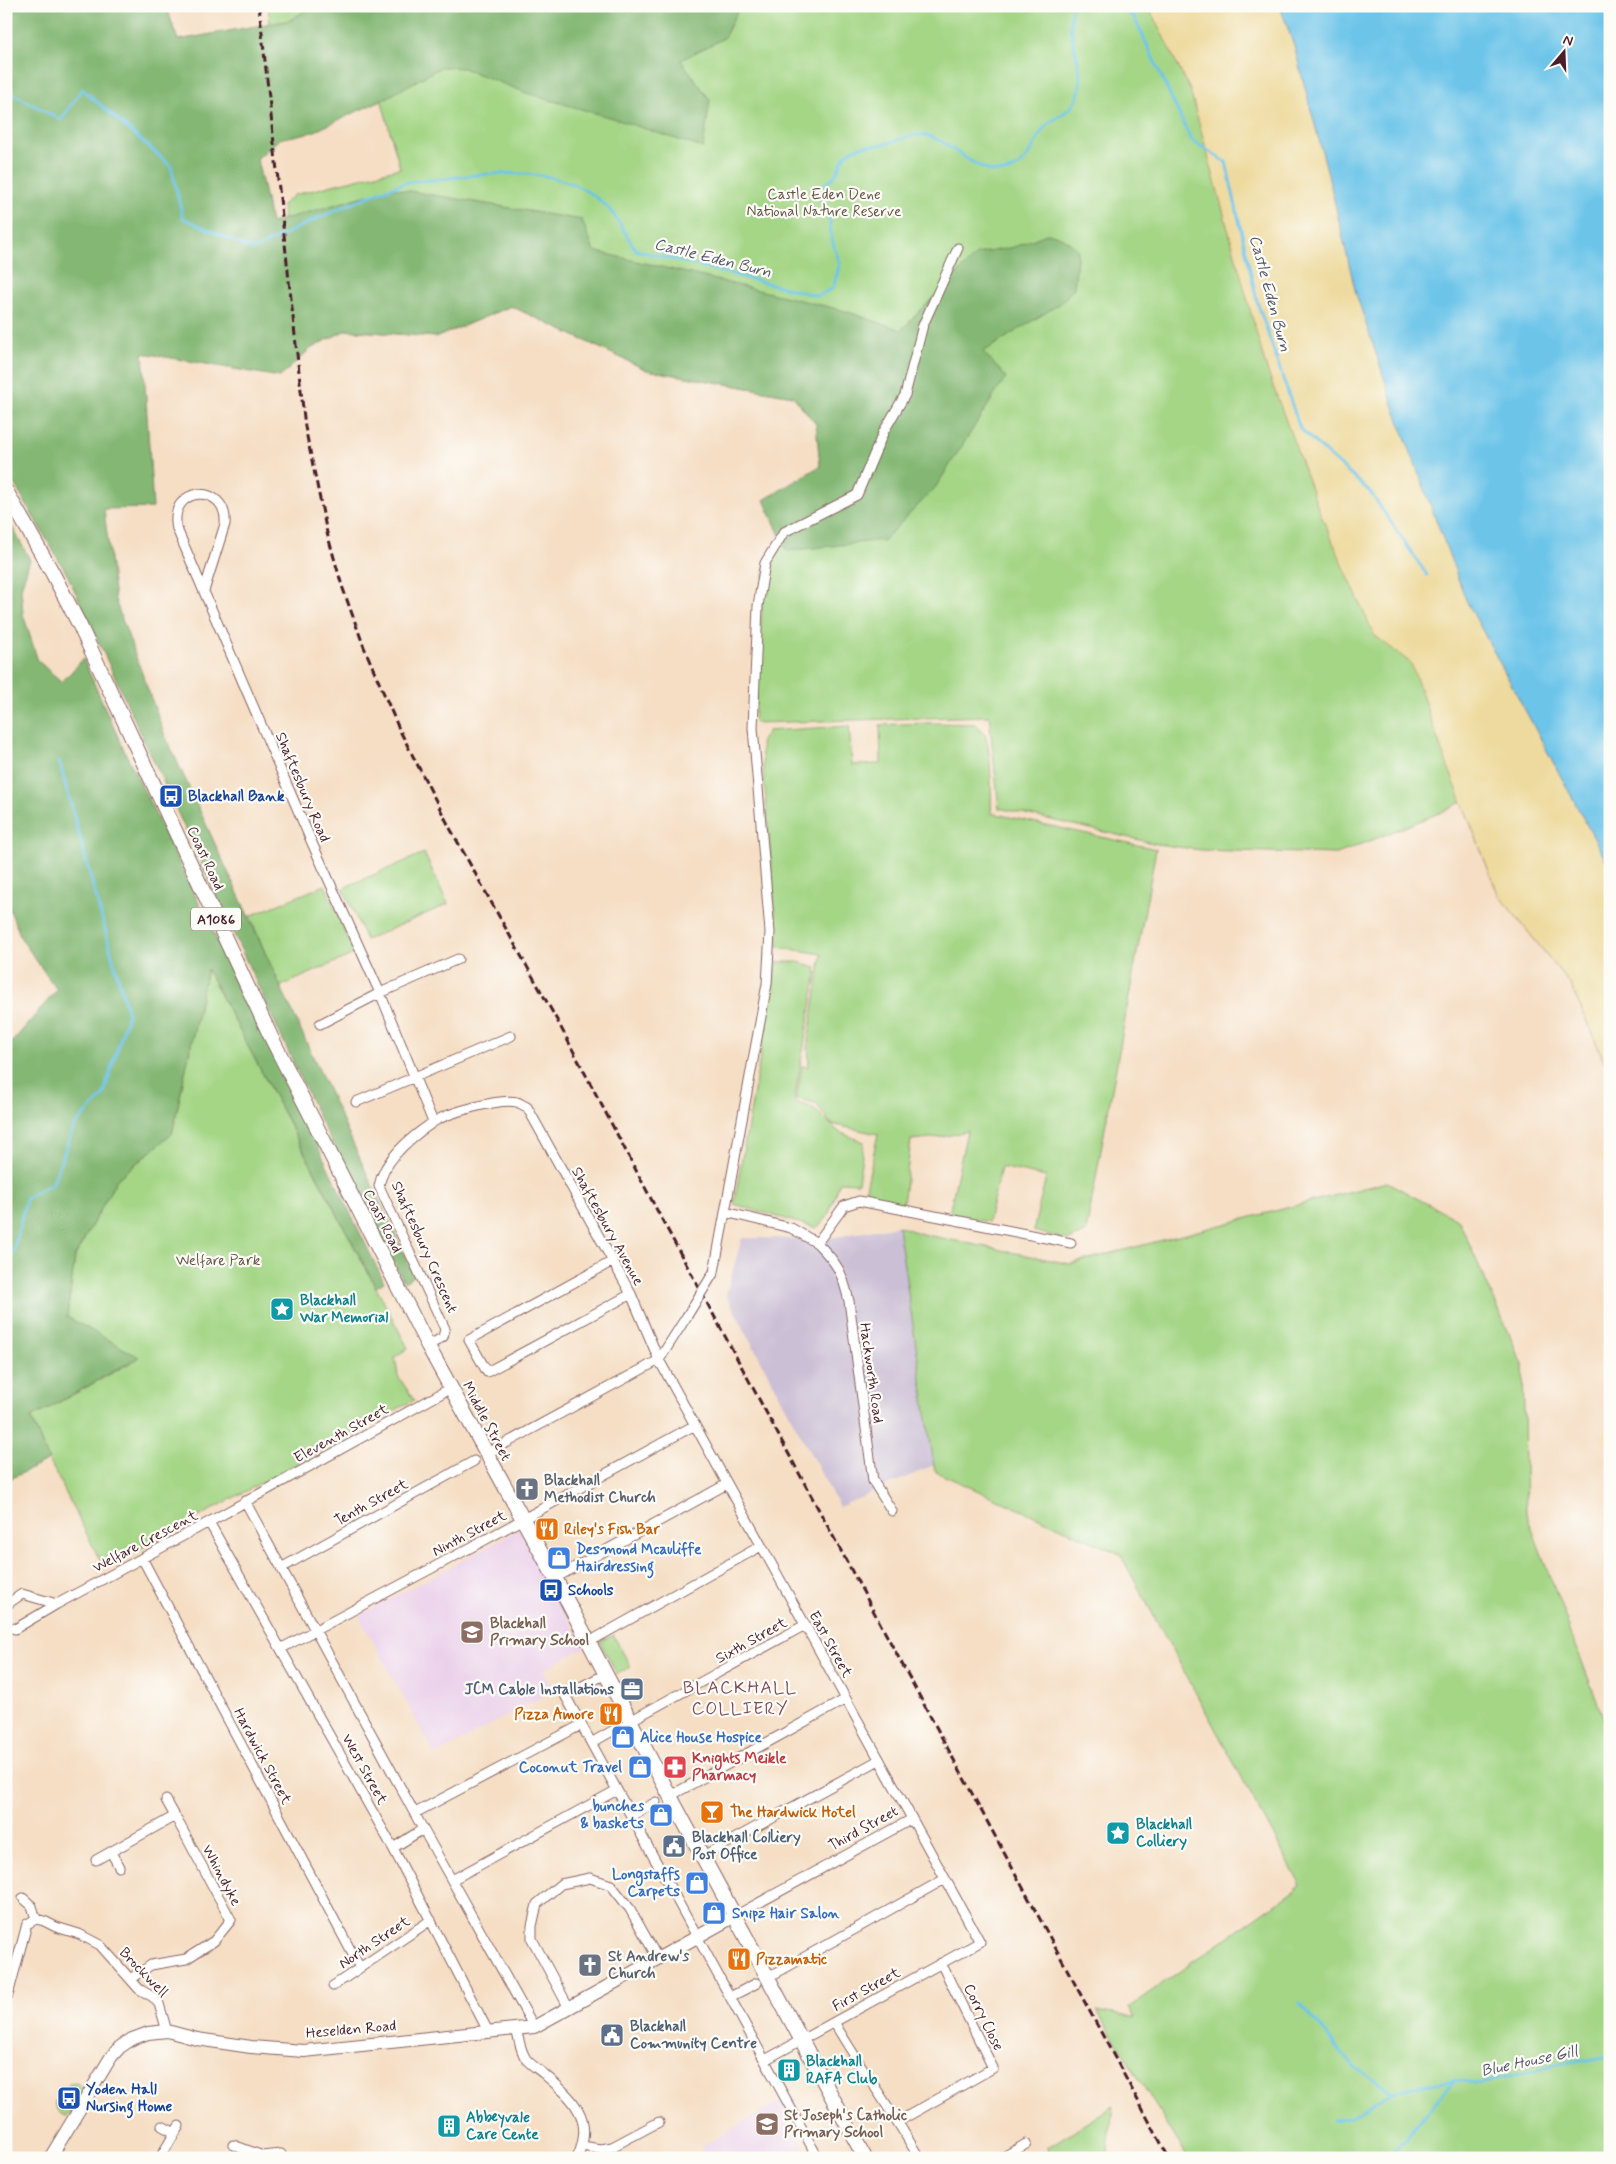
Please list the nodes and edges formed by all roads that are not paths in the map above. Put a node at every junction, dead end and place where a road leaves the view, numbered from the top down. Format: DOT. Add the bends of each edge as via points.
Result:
graph roads {
  1 [pos="958,248"];
  2 [pos="6,491"];
  3 [pos="204,590"];
  4 [pos="458,959"];
  5 [pos="380,993"];
  6 [pos="320,1024"];
  7 [pos="511,1036"];
  8 [pos="415,1077"];
  9 [pos="356,1102"];
  10 [pos="527,1107"];
  11 [pos="433,1122"];
  12 [pos="725,1212"];
  13 [pos="817,1243"];
  14 [pos="1071,1243"];
  15 [pos="613,1261"];
  16 [pos="631,1294"];
  17 [pos="428,1346"];
  18 [pos="659,1360"];
  19 [pos="451,1388"];
  20 [pos="695,1425"];
  21 [pos="480,1458"];
  22 [pos="727,1484"];
  23 [pos="245,1502"];
  24 [pos="892,1511"];
  25 [pos="523,1520"];
  26 [pos="209,1522"];
  27 [pos="761,1546"];
  28 [pos="142,1558"];
  29 [pos="281,1568"];
  30 [pos="555,1578"];
  31 [pos="57,1604"];
  32 [pos="6,1605"];
  33 [pos="805,1625"];
  34 [pos="6,1626"];
  35 [pos="316,1631"];
  36 [pos="589,1642"];
  37 [pos="282,1648"];
  38 [pos="606,1674"];
  39 [pos="846,1699"];
  40 [pos="626,1724"];
  41 [pos="580,1726"];
  42 [pos="591,1743"];
  43 [pos="879,1760"];
  44 [pos="617,1790"];
  45 [pos="670,1796"];
  46 [pos="166,1800"];
  47 [pos="656,1802"];
  48 [pos="415,1813"];
  49 [pos="175,1816"];
  50 [pos="632,1816"];
  51 [pos="912,1819"];
  52 [pos="423,1829"];
  53 [pos="393,1848"];
  54 [pos="111,1852"];
  55 [pos="702,1856"];
  56 [pos="96,1860"];
  57 [pos="119,1867"];
  58 [pos="945,1879"];
  59 [pos="452,1880"];
  60 [pos="23,1898"];
  61 [pos="735,1916"];
  62 [pos="36,1919"];
  63 [pos="431,1920"];
  64 [pos="698,1937"];
  65 [pos="980,1942"];
  66 [pos="658,1959"];
  67 [pos="941,1963"];
  68 [pos="360,1968"];
  69 [pos="776,1973"];
  70 [pos="130,1979"];
  71 [pos="757,1983"];
  72 [pos="333,1986"];
  73 [pos="8,1994"];
  74 [pos="730,1997"];
  75 [pos="569,2008"];
  76 [pos="834,2022"];
  77 [pos="534,2026"];
  78 [pos="516,2029"];
  79 [pos="167,2030"];
  80 [pos="489,2032"];
  81 [pos="802,2040"];
  82 [pos="765,2060"];
  83 [pos="898,2121"];
  84 [pos="659,2122"];
  85 [pos="162,2126"];
  86 [pos="1026,2144"];
  87 [pos="233,2145"];
  88 [pos="582,2146"];
  89 [pos="281,2154"];
  90 [pos="263,2157"];
  91 [pos="50,2158"];
  92 [pos="160,2158"];
  93 [pos="577,2158"];
  94 [pos="818,2158"];
  95 [pos="865,2158"];
  96 [pos="919,2158"];
  97 [pos="1002,2158"];
  1 -- 12 [label="street" via="923,326 905,395 884,431 857,495 784,532 765,563 758,606 753,728 770,954"];
  2 -- 17 [label="main road, Coast Road / A1086" via="79,624 271,1037"];
  3 -- 3 [label="street, Shaftesbury Road" via="175,522 181,502 196,494 205,494 216,500 223,506 226,516"];
  3 -- 5 [label="street, Shaftesbury Road"];
  4 -- 5 [label="street"];
  5 -- 6 [label="street"];
  5 -- 8 [label="street, Shaftesbury Road"];
  7 -- 8 [label="street"];
  8 -- 9 [label="street"];
  8 -- 11 [label="street, Shaftesbury Road"];
  10 -- 11 [label="street, Shaftesbury Crescent" via="517,1102 492,1103"];
  10 -- 15 [label="street, Shaftesbury Avenue"];
  11 -- 17 [label="street, Shaftesbury Crescent" via="402,1148 382,1172 379,1186 445,1329 443,1337"];
  12 -- 13 [label="street, Hackworth Road" via="791,1228"];
  12 -- 18 [label="street, bridge" via="714,1272"];
  13 -- 14 [label="street" via="844,1206 859,1201"];
  13 -- 24 [label="street, Hackworth Road" via="844,1277 873,1481"];
  15 -- 16 [label="street, Shaftesbury Avenue"];
  15 -- 16 [label="street" via="469,1340 487,1372"];
  16 -- 18 [label="street, Shaftesbury Avenue"];
  17 -- 19 [label="main road, Middle Street / A1086"];
  18 -- 20 [label="street, East Street"];
  18 -- 21 [label="street, Tenth Street"];
  19 -- 21 [label="main road, Middle Street / A1086"];
  19 -- 23 [label="street, Eleventh Street"];
  20 -- 22 [label="street, East Street"];
  20 -- 25 [label="street, Ninth Street"];
  21 -- 25 [label="main road, Middle Street / A1086"];
  21 -- 29 [label="street, Tenth Street"];
  22 -- 27 [label="street, East Street"];
  22 -- 30 [label="street"];
  23 -- 26 [label="street, Welfare Crescent"];
  23 -- 29 [label="street"];
  25 -- 30 [label="main road, Middle Street / A1086"];
  25 -- 35 [label="street, Ninth Street"];
  26 -- 28 [label="street, Welfare Crescent"];
  26 -- 37 [label="street, West Street"];
  27 -- 33 [label="street, East Street"];
  27 -- 36 [label="street"];
  28 -- 31 [label="street, Welfare Crescent"];
  28 -- 68 [label="street, Hardwick Street"];
  29 -- 35 [label="street"];
  30 -- 36 [label="main road, Middle Street / A1086"];
  31 -- 32 [label="street" via="22,1594"];
  31 -- 34 [label="street, Welfare Crescent" via="15,1629"];
  33 -- 39 [label="street, East Street"];
  33 -- 40 [label="street, Sixth Street"];
  35 -- 37 [label="street, Ninth Street"];
  35 -- 48 [label="street"];
  36 -- 38 [label="main road, Middle Street / A1086"];
  37 -- 53 [label="street, West Street"];
  38 -- 40 [label="main road, Middle Street / A1086"];
  38 -- 41 [label="street" via="565,1695"];
  39 -- 43 [label="street, East Street"];
  39 -- 45 [label="street"];
  40 -- 42 [label="street, Sixth Street"];
  40 -- 45 [label="main road, Middle Street / A1086"];
  41 -- 42 [label="street"];
  41 -- 48 [label="street"];
  42 -- 44 [label="street"];
  43 -- 51 [label="street, East Street"];
  43 -- 55 [label="street"];
  44 -- 50 [label="street"];
  44 -- 59 [label="street"];
  45 -- 55 [label="main road, Middle Street / A1086"];
  46 -- 49 [label="street, Whindyke"];
  47 -- 50 [label="street"];
  48 -- 52 [label="street"];
  49 -- 54 [label="street"];
  49 -- 70 [label="street, Whindyke" via="231,1920 214,1941 186,1959 151,1965"];
  50 -- 64 [label="street"];
  51 -- 58 [label="street, East Street"];
  51 -- 61 [label="street, Third Street"];
  52 -- 53 [label="street"];
  52 -- 59 [label="street"];
  53 -- 63 [label="street, West Street"];
  54 -- 56 [label="street"];
  54 -- 57 [label="street"];
  55 -- 61 [label="main road, Middle Street / A1086"];
  58 -- 65 [label="street, East Street"];
  58 -- 69 [label="street"];
  59 -- 77 [label="street"];
  60 -- 62 [label="street" via="32,1906"];
  61 -- 64 [label="street, Third Street"];
  61 -- 81 [label="main road, Middle Street / A1086"];
  62 -- 70 [label="street, Brockwell" via="100,1945"];
  62 -- 73 [label="street" via="27,1924"];
  63 -- 68 [label="street, North Street"];
  63 -- 80 [label="street, West Street"];
  64 -- 66 [label="street, Heselden Road"];
  64 -- 74 [label="street"];
  65 -- 67 [label="street, First Street"];
  66 -- 75 [label="street, Heselden Road"];
  66 -- 75 [label="street" via="630,1909 611,1886 590,1878 561,1884 537,1904 532,1939"];
  67 -- 76 [label="street, First Street"];
  67 -- 83 [label="street, Corry Close" via="993,2068"];
  68 -- 72 [label="street, North Street"];
  70 -- 79 [label="street, Brockwell" via="159,2004"];
  71 -- 74 [label="street"];
  74 -- 82 [label="street"];
  75 -- 77 [label="street, Heselden Road"];
  76 -- 81 [label="street, First Street"];
  76 -- 83 [label="street" via="853,2056"];
  77 -- 78 [label="street, Heselden Road"];
  78 -- 80 [label="street, Heselden Road"];
  78 -- 88 [label="street" via="526,2058 569,2095 580,2112 584,2132"];
  79 -- 80 [label="street, Heselden Road" via="197,2039 304,2051"];
  79 -- 91 [label="street, Heselden Road" via="132,2038 120,2046"];
  81 -- 82 [label="street, First Street"];
  81 -- 95 [label="main road, A1086"];
  82 -- 94 [label="street"];
  83 -- 96 [label="street"];
  84 -- 88 [label="street" via="612,2147"];
  85 -- 92 [label="street" via="177,2129"];
  86 -- 97 [label="street"];
  87 -- 90 [label="street"];
  88 -- 93 [label="street"];
  89 -- 90 [label="street"];
}
